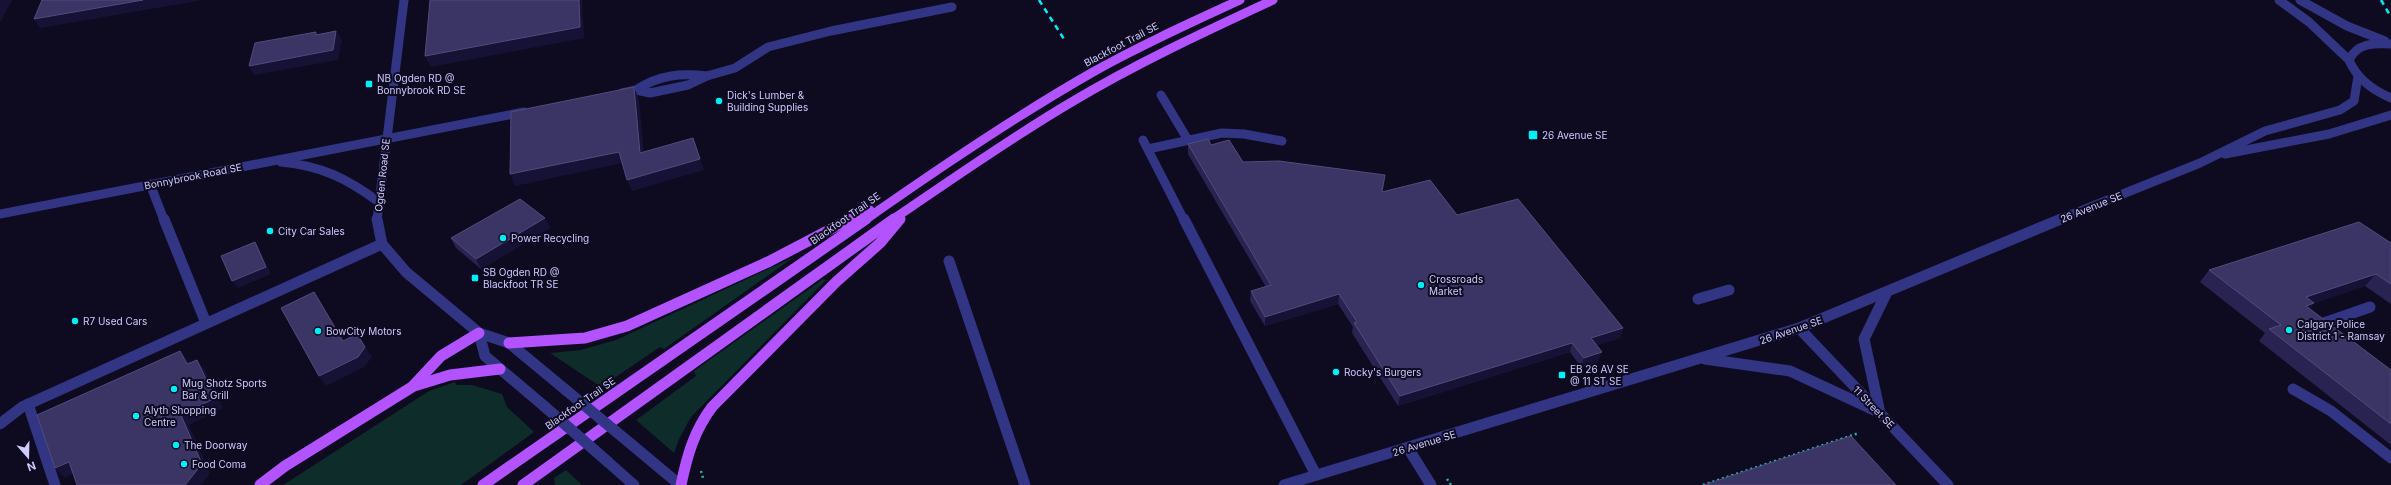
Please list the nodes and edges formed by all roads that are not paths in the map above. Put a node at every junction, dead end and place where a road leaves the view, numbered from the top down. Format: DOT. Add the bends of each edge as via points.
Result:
graph roads {
  1 [pos="404,0"];
  2 [pos="1240,0"];
  3 [pos="1273,0"];
  4 [pos="2279,0"];
  5 [pos="2300,0"];
  6 [pos="952,7"];
  7 [pos="2391,43"];
  8 [pos="2350,60"];
  9 [pos="2358,76"];
  10 [pos="614,94"];
  11 [pos="1161,94"];
  12 [pos="2391,98"];
  13 [pos="533,110"];
  14 [pos="2391,116"];
  15 [pos="386,138"];
  16 [pos="1188,140"];
  17 [pos="1282,141"];
  18 [pos="2215,156"];
  19 [pos="267,161"];
  20 [pos="150,184"];
  21 [pos="892,200"];
  22 [pos="379,202"];
  23 [pos="908,208"];
  24 [pos="0,214"];
  25 [pos="382,244"];
  26 [pos="949,261"];
  27 [pos="1729,290"];
  28 [pos="1886,294"];
  29 [pos="1698,299"];
  30 [pos="2370,307"];
  31 [pos="206,323"];
  32 [pos="2324,323"];
  33 [pos="1800,328"];
  34 [pos="479,333"];
  35 [pos="509,344"];
  36 [pos="1703,359"];
  37 [pos="500,369"];
  38 [pos="412,386"];
  39 [pos="2293,389"];
  40 [pos="28,404"];
  41 [pos="1880,413"];
  42 [pos="0,424"];
  43 [pos="1408,448"];
  44 [pos="2391,458"];
  45 [pos="1316,475"];
  46 [pos="55,485"];
  47 [pos="260,485"];
  48 [pos="483,485"];
  49 [pos="523,485"];
  50 [pos="634,485"];
  51 [pos="680,485"];
  52 [pos="1025,485"];
  53 [pos="1284,485"];
  54 [pos="1431,485"];
  55 [pos="1948,485"];
  1 -- 15 [label="street, Ogden Road SE"];
  2 -- 21 [label="main road, Blackfoot Trail SE" via="1151,41 1093,72 975,143"];
  3 -- 23 [label="main road" via="1165,50 1071,102"];
  4 -- 8 [label="street" via="2309,22"];
  5 -- 7 [label="street" via="2347,26"];
  6 -- 10 [label="street" via="831,31 768,47 735,68 707,76 688,85 650,93 636,90"];
  7 -- 8 [label="street" via="2369,44 2358,48 2352,53"];
  8 -- 9 [label="street"];
  9 -- 12 [label="street" via="2369,86"];
  9 -- 18 [label="street, 26 Avenue SE" via="2354,101 2340,110 2265,131"];
  11 -- 16 [label="street"];
  13 -- 15 [label="street, Bonnybrook Road SE"];
  14 -- 18 [label="street, 26 Avenue SE" via="2378,117 2346,130 2288,144"];
  15 -- 19 [label="street, Bonnybrook Road SE"];
  15 -- 22 [label="street, Ogden Road SE"];
  16 -- 17 [label="street" via="1222,133"];
  16 -- 45 [label="street" via="1145,145"];
  18 -- 28 [label="street, 26 Avenue SE"];
  19 -- 20 [label="street, Bonnybrook Road SE"];
  19 -- 22 [label="street" via="328,169"];
  20 -- 24 [label="street, Bonnybrook Road SE"];
  20 -- 31 [label="street"];
  21 -- 35 [label="main road" via="838,224 770,261 627,326 585,338"];
  21 -- 48 [label="main road, Blackfoot Trail SE"];
  22 -- 25 [label="street, Ogden Road SE" via="377,221"];
  23 -- 49 [label="main road"];
  23 -- 51 [label="main road" via="880,243 836,282 698,423 691,438"];
  25 -- 31 [label="street"];
  25 -- 34 [label="street, Ogden Road SE" via="406,272"];
  26 -- 52 [label="street"];
  27 -- 29 [label="street"];
  28 -- 33 [label="street, 26 Avenue SE"];
  28 -- 41 [label="street" via="1864,339"];
  30 -- 32 [label="street"];
  31 -- 40 [label="street"];
  33 -- 36 [label="street, 26 Avenue SE"];
  33 -- 41 [label="street, 11 Street SE"];
  34 -- 35 [label="street, Ogden Road SE"];
  34 -- 37 [label="street" via="485,356"];
  34 -- 38 [label="main road" via="441,356"];
  35 -- 51 [label="street, Ogden Road SE, bridge"];
  36 -- 41 [label="street" via="1790,372"];
  36 -- 43 [label="street, 26 Avenue SE"];
  37 -- 38 [label="main road" via="450,375"];
  37 -- 50 [label="street, bridge"];
  38 -- 47 [label="main road" via="285,466"];
  39 -- 44 [label="street" via="2331,411"];
  40 -- 42 [label="street"];
  40 -- 46 [label="street"];
  41 -- 55 [label="street, 11 Street SE"];
  43 -- 45 [label="street, 26 Avenue SE"];
  43 -- 54 [label="street"];
  45 -- 53 [label="street, 26 Avenue SE"];
}
